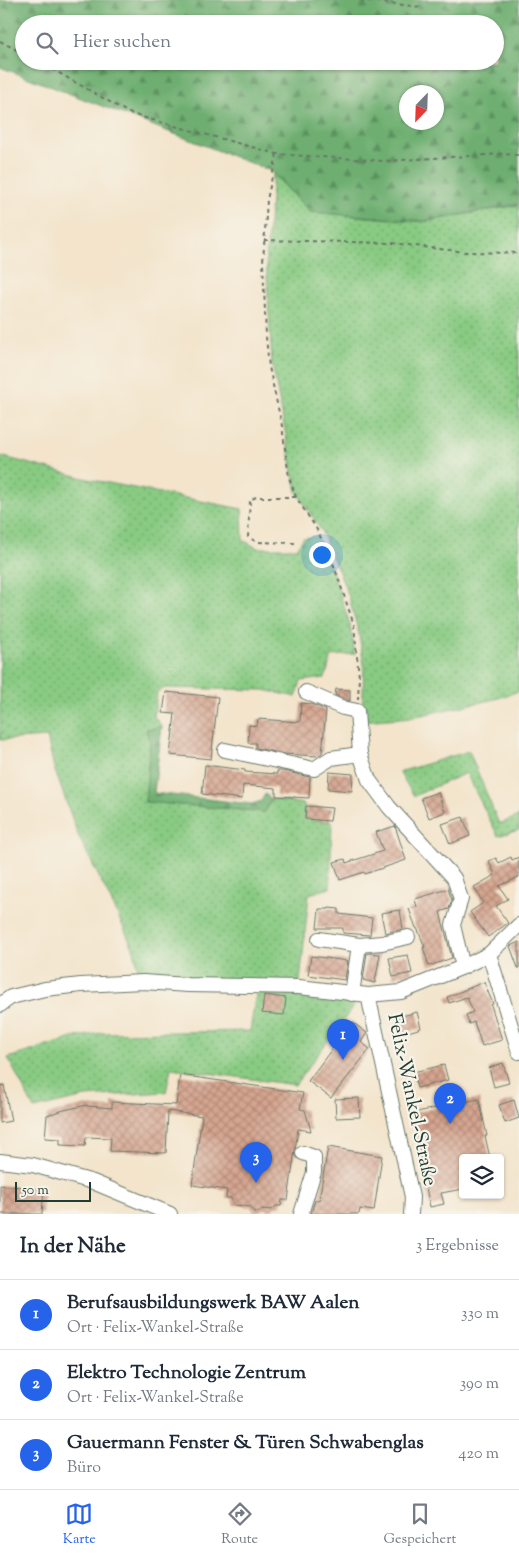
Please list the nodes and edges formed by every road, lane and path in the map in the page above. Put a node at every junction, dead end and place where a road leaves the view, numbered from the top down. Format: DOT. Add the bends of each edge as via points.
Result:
graph roads {
  1 [pos="360,0"];
  2 [pos="421,6"];
  3 [pos="0,41"];
  4 [pos="15,49"];
  5 [pos="54,70"];
  6 [pos="277,154"];
  7 [pos="519,155"];
  8 [pos="264,240"];
  9 [pos="519,253"];
  10 [pos="296,497"];
  11 [pos="297,542"];
  12 [pos="306,692"];
  13 [pos="357,712"];
  14 [pos="225,750"];
  15 [pos="360,754"];
  16 [pos="519,924"];
  17 [pos="408,937"];
  18 [pos="319,939"];
  19 [pos="359,945"];
  20 [pos="489,954"];
  21 [pos="463,967"];
  22 [pos="352,994"];
  23 [pos="368,995"];
  24 [pos="0,1005"];
  25 [pos="519,1052"];
  26 [pos="303,1153"];
  27 [pos="0,1162"];
  28 [pos="170,1214"];
  29 [pos="301,1214"];
  30 [pos="411,1214"];
  1 -- 2 [label="path"];
  3 -- 4 [label="path"];
  5 -- 6 [label="path" via="131,114"];
  6 -- 7 [label="path" via="384,161"];
  6 -- 8 [label="path" via="267,200"];
  8 -- 9 [label="path" via="391,243 465,252"];
  8 -- 10 [label="path" via="269,367 289,477"];
  10 -- 11 [label="path" via="256,497 250,500 248,537 257,542"];
  10 -- 13 [label="path" via="332,560 354,625 359,677"];
  12 -- 13 [label="street"];
  13 -- 15 [label="street"];
  14 -- 15 [label="street" via="314,769 331,758"];
  15 -- 21 [label="street" via="369,780 388,807 454,878 461,899 453,925"];
  16 -- 20 [label="street"];
  17 -- 19 [label="street"];
  18 -- 19 [label="street"];
  19 -- 22 [label="street"];
  20 -- 21 [label="street"];
  20 -- 25 [label="street"];
  21 -- 23 [label="street" via="401,992"];
  22 -- 23 [label="street"];
  22 -- 24 [label="street" via="299,987 142,982 45,989 11,997"];
  23 -- 30 [label="street, Felix-Wankel-Straße" via="412,1197"];
  26 -- 29 [label="street" via="314,1157 314,1172"];
  27 -- 28 [label="street" via="33,1165 93,1182"];
}
